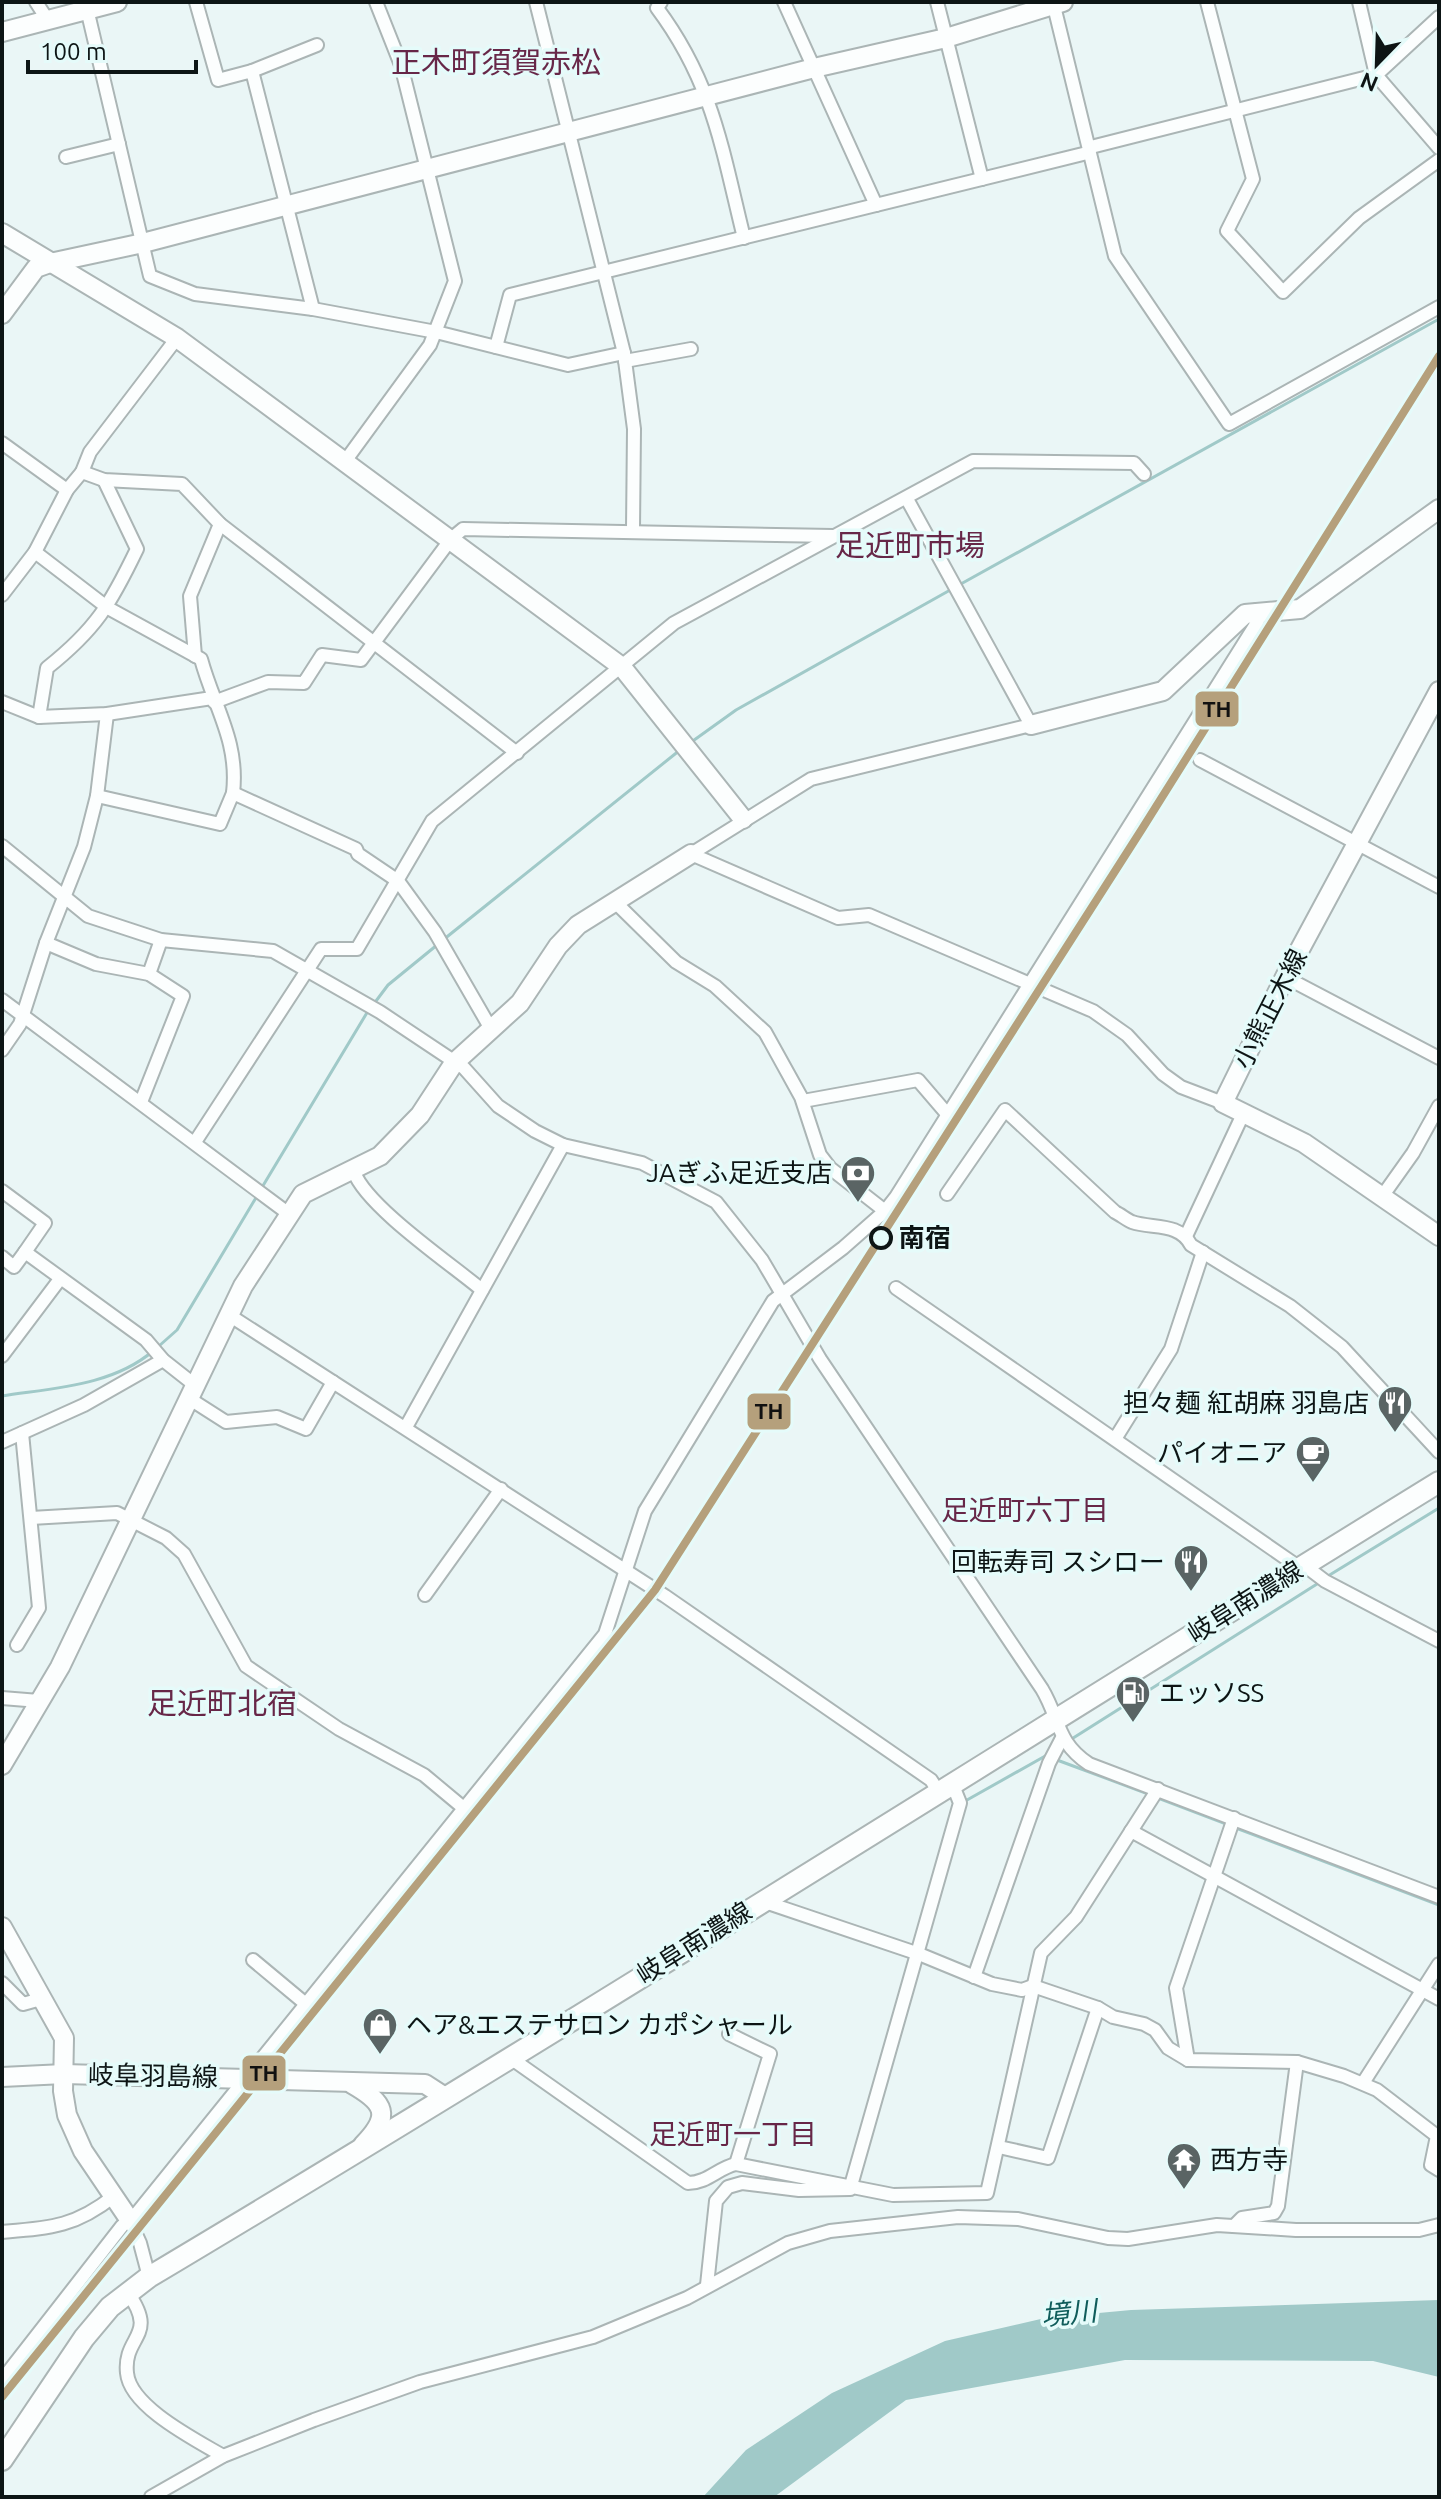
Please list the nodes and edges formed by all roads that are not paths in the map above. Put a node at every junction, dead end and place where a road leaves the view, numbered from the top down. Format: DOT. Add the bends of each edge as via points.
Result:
graph roads {
  1 [pos="36,2"];
  2 [pos="196,2"];
  3 [pos="376,2"];
  4 [pos="536,2"];
  5 [pos="661,2"];
  6 [pos="784,2"];
  7 [pos="937,2"];
  8 [pos="1207,2"];
  9 [pos="1359,2"];
  10 [pos="112,3"];
  11 [pos="1057,3"];
  12 [pos="87,9"];
  13 [pos="1439,17"];
  14 [pos="47,19"];
  15 [pos="2,32"];
  16 [pos="946,38"];
  17 [pos="317,45"];
  18 [pos="814,68"];
  19 [pos="252,71"];
  20 [pos="1376,75"];
  21 [pos="708,96"];
  22 [pos="1234,111"];
  23 [pos="568,133"];
  24 [pos="119,144"];
  25 [pos="1439,148"];
  26 [pos="1089,150"];
  27 [pos="66,157"];
  28 [pos="1439,160"];
  29 [pos="426,168"];
  30 [pos="982,179"];
  31 [pos="876,205"];
  32 [pos="285,206"];
  33 [pos="2,233"];
  34 [pos="744,238"];
  35 [pos="143,243"];
  36 [pos="50,263"];
  37 [pos="606,272"];
  38 [pos="1439,307"];
  39 [pos="313,309"];
  40 [pos="2,314"];
  41 [pos="436,332"];
  42 [pos="177,338"];
  43 [pos="496,347"];
  44 [pos="691,349"];
  45 [pos="624,357"];
  46 [pos="2,443"];
  47 [pos="346,460"];
  48 [pos="82,472"];
  49 [pos="1144,474"];
  50 [pos="104,480"];
  51 [pos="67,490"];
  52 [pos="907,499"];
  53 [pos="1439,509"];
  54 [pos="220,524"];
  55 [pos="633,529"];
  56 [pos="836,536"];
  57 [pos="451,539"];
  58 [pos="35,552"];
  59 [pos="2,595"];
  60 [pos="108,608"];
  61 [pos="1257,610"];
  62 [pos="373,645"];
  63 [pos="195,656"];
  64 [pos="622,667"];
  65 [pos="1437,699"];
  66 [pos="213,700"];
  67 [pos="2,702"];
  68 [pos="107,714"];
  69 [pos="39,717"];
  70 [pos="1031,725"];
  71 [pos="517,753"];
  72 [pos="1200,760"];
  73 [pos="233,793"];
  74 [pos="97,796"];
  75 [pos="743,819"];
  76 [pos="1357,844"];
  77 [pos="2,846"];
  78 [pos="691,854"];
  79 [pos="398,881"];
  80 [pos="1439,887"];
  81 [pos="64,896"];
  82 [pos="614,901"];
  83 [pos="161,940"];
  84 [pos="46,943"];
  85 [pos="306,970"];
  86 [pos="149,974"];
  87 [pos="1285,977"];
  88 [pos="1030,985"];
  89 [pos="2,1000"];
  90 [pos="23,1015"];
  91 [pos="491,1029"];
  92 [pos="2,1050"];
  93 [pos="1439,1058"];
  94 [pos="454,1063"];
  95 [pos="803,1101"];
  96 [pos="141,1102"];
  97 [pos="1223,1103"];
  98 [pos="1439,1106"];
  99 [pos="1244,1112"];
  100 [pos="948,1115"];
  101 [pos="195,1142"];
  102 [pos="563,1145"];
  103 [pos="354,1172"];
  104 [pos="2,1191"];
  105 [pos="947,1194"];
  106 [pos="1381,1198"];
  107 [pos="885,1211"];
  108 [pos="289,1214"];
  109 [pos="1186,1236"];
  110 [pos="1439,1236"];
  111 [pos="25,1252"];
  112 [pos="1203,1252"];
  113 [pos="2,1257"];
  114 [pos="60,1279"];
  115 [pos="896,1288"];
  116 [pos="482,1290"];
  117 [pos="784,1292"];
  118 [pos="229,1315"];
  119 [pos="2,1356"];
  120 [pos="163,1360"];
  121 [pos="333,1382"];
  122 [pos="193,1392"];
  123 [pos="406,1427"];
  124 [pos="22,1433"];
  125 [pos="1115,1439"];
  126 [pos="2,1442"];
  127 [pos="1439,1452"];
  128 [pos="1439,1482"];
  129 [pos="501,1489"];
  130 [pos="31,1518"];
  131 [pos="132,1519"];
  132 [pos="1302,1566"];
  133 [pos="627,1570"];
  134 [pos="425,1595"];
  135 [pos="1439,1641"];
  136 [pos="17,1645"];
  137 [pos="2,1698"];
  138 [pos="39,1701"];
  139 [pos="1058,1729"];
  140 [pos="2,1765"];
  141 [pos="945,1787"];
  142 [pos="1158,1789"];
  143 [pos="466,1810"];
  144 [pos="1234,1818"];
  145 [pos="1131,1831"];
  146 [pos="1213,1874"];
  147 [pos="1439,1897"];
  148 [pos="762,1901"];
  149 [pos="2,1927"];
  150 [pos="919,1954"];
  151 [pos="253,1960"];
  152 [pos="1439,1964"];
  153 [pos="974,1977"];
  154 [pos="2,1983"];
  155 [pos="1033,1986"];
  156 [pos="1423,1991"];
  157 [pos="41,1999"];
  158 [pos="1439,1999"];
  159 [pos="307,2005"];
  160 [pos="1098,2008"];
  161 [pos="729,2034"];
  162 [pos="512,2059"];
  163 [pos="1188,2060"];
  164 [pos="1297,2062"];
  165 [pos="64,2074"];
  166 [pos="2,2077"];
  167 [pos="247,2078"];
  168 [pos="347,2082"];
  169 [pos="1363,2083"];
  170 [pos="445,2097"];
  171 [pos="999,2147"];
  172 [pos="352,2155"];
  173 [pos="736,2164"];
  174 [pos="1439,2170"];
  175 [pos="850,2189"];
  176 [pos="114,2196"];
  177 [pos="129,2219"];
  178 [pos="1439,2225"];
  179 [pos="1234,2226"];
  180 [pos="2,2232"];
  181 [pos="149,2277"];
  182 [pos="707,2285"];
  183 [pos="128,2293"];
  184 [pos="5,2372"];
  185 [pos="223,2456"];
  186 [pos="2,2460"];
  187 [pos="151,2497"];
  1 -- 14 [label="street"];
  2 -- 19 [label="street" via="218,80"];
  3 -- 29 [label="street" via="401,65"];
  4 -- 23 [label="street"];
  5 -- 21 [label="street" via="657,8 681,40"];
  6 -- 18 [label="street"];
  7 -- 16 [label="street"];
  8 -- 22 [label="street"];
  9 -- 20 [label="street"];
  10 -- 12 [label="street"];
  11 -- 16 [label="street"];
  11 -- 26 [label="street"];
  12 -- 14 [label="street"];
  12 -- 24 [label="street"];
  13 -- 20 [label="street"];
  14 -- 15 [label="street"];
  16 -- 18 [label="street"];
  16 -- 30 [label="street"];
  17 -- 19 [label="street"];
  18 -- 21 [label="street"];
  18 -- 31 [label="street"];
  19 -- 32 [label="street"];
  20 -- 22 [label="street"];
  20 -- 25 [label="street"];
  21 -- 23 [label="street"];
  21 -- 34 [label="street"];
  22 -- 26 [label="street"];
  22 -- 28 [label="street" via="1253,179 1227,231 1283,292 1359,218"];
  23 -- 29 [label="street"];
  23 -- 37 [label="street"];
  24 -- 27 [label="street"];
  24 -- 35 [label="street"];
  26 -- 30 [label="street"];
  26 -- 38 [label="street" via="1115,256 1229,424"];
  29 -- 32 [label="street"];
  29 -- 41 [label="street" via="455,281"];
  30 -- 31 [label="street"];
  31 -- 34 [label="street"];
  32 -- 35 [label="street"];
  32 -- 39 [label="street"];
  33 -- 36 [label="street"];
  34 -- 37 [label="street"];
  35 -- 36 [label="street"];
  35 -- 39 [label="street" via="150,276 195,294"];
  36 -- 40 [label="street" via="36,268"];
  36 -- 42 [label="street"];
  37 -- 43 [label="street" via="510,295"];
  37 -- 45 [label="street"];
  39 -- 41 [label="street"];
  41 -- 43 [label="street"];
  41 -- 47 [label="street"];
  42 -- 47 [label="street"];
  42 -- 48 [label="street" via="90,452"];
  43 -- 45 [label="street" via="568,365"];
  44 -- 45 [label="street"];
  45 -- 55 [label="street" via="634,429"];
  46 -- 51 [label="street"];
  47 -- 57 [label="street"];
  48 -- 50 [label="street"];
  48 -- 51 [label="street"];
  49 -- 52 [label="street" via="1134,463 973,461"];
  50 -- 54 [label="street" via="182,484"];
  50 -- 60 [label="street" via="137,549"];
  51 -- 58 [label="street"];
  52 -- 56 [label="street"];
  52 -- 70 [label="street"];
  53 -- 61 [label="street" via="1311,603 1289,612"];
  54 -- 62 [label="street"];
  54 -- 63 [label="street" via="190,596"];
  55 -- 56 [label="street"];
  55 -- 57 [label="street" via="463,529"];
  56 -- 64 [label="street" via="674,623"];
  57 -- 62 [label="street"];
  57 -- 64 [label="street"];
  58 -- 59 [label="street"];
  58 -- 60 [label="street"];
  60 -- 63 [label="street"];
  60 -- 69 [label="street" via="47,668"];
  61 -- 70 [label="street" via="1236,620 1163,691"];
  61 -- 88 [label="street" via="1258,621"];
  62 -- 66 [label="street" via="361,660 322,655 304,683 268,682"];
  62 -- 71 [label="street"];
  63 -- 66 [label="street" via="201,659"];
  64 -- 71 [label="street"];
  64 -- 75 [label="street"];
  65 -- 76 [label="street, 小熊正木線"];
  66 -- 68 [label="street"];
  66 -- 73 [label="street" via="231,738"];
  67 -- 69 [label="street"];
  68 -- 69 [label="street"];
  68 -- 74 [label="street"];
  70 -- 75 [label="street" via="811,779"];
  71 -- 79 [label="street" via="432,821"];
  72 -- 76 [label="street"];
  73 -- 74 [label="street" via="220,824"];
  73 -- 79 [label="street" via="356,849"];
  74 -- 81 [label="street"];
  75 -- 78 [label="street"];
  76 -- 80 [label="street"];
  76 -- 87 [label="street, 小熊正木線"];
  77 -- 81 [label="street"];
  78 -- 82 [label="street"];
  78 -- 88 [label="street" via="838,918 869,915"];
  79 -- 85 [label="street" via="357,949 321,949"];
  79 -- 91 [label="street" via="435,932"];
  81 -- 83 [label="street" via="88,916"];
  81 -- 84 [label="street"];
  82 -- 91 [label="street" via="578,925 536,982"];
  82 -- 95 [label="street" via="676,962 715,986 765,1032"];
  83 -- 85 [label="street" via="273,951"];
  83 -- 86 [label="street"];
  84 -- 86 [label="street" via="96,964"];
  84 -- 90 [label="street"];
  85 -- 94 [label="street"];
  85 -- 101 [label="street"];
  86 -- 96 [label="street" via="183,996"];
  87 -- 93 [label="street"];
  87 -- 97 [label="street, 小熊正木線"];
  88 -- 97 [label="street" via="1107,1018 1181,1087"];
  88 -- 100 [label="street"];
  89 -- 90 [label="street"];
  90 -- 92 [label="street"];
  90 -- 96 [label="street"];
  91 -- 94 [label="street"];
  94 -- 102 [label="street" via="498,1106"];
  94 -- 103 [label="street" via="402,1135"];
  95 -- 100 [label="street" via="918,1080"];
  95 -- 107 [label="street" via="820,1155"];
  96 -- 101 [label="street"];
  97 -- 99 [label="street"];
  98 -- 106 [label="street"];
  99 -- 106 [label="street" via="1304,1143"];
  99 -- 109 [label="street"];
  100 -- 107 [label="street"];
  101 -- 108 [label="street"];
  102 -- 116 [label="street"];
  102 -- 117 [label="street" via="642,1163 716,1202"];
  103 -- 108 [label="street" via="303,1194"];
  103 -- 116 [label="street" via="387,1214"];
  104 -- 111 [label="street" via="45,1223"];
  105 -- 109 [label="street" via="1005,1110 1115,1212"];
  106 -- 110 [label="street"];
  107 -- 117 [label="street"];
  108 -- 118 [label="street"];
  109 -- 112 [label="street"];
  111 -- 113 [label="street" via="14,1267"];
  111 -- 114 [label="street"];
  112 -- 125 [label="street" via="1171,1349"];
  112 -- 127 [label="street" via="1290,1306 1342,1347"];
  114 -- 119 [label="street"];
  114 -- 120 [label="street" via="146,1340"];
  115 -- 125 [label="street"];
  116 -- 123 [label="street"];
  117 -- 133 [label="street" via="773,1301 645,1511"];
  117 -- 139 [label="street" via="820,1359 1052,1706"];
  118 -- 121 [label="street"];
  118 -- 122 [label="street"];
  120 -- 122 [label="street"];
  120 -- 124 [label="street"];
  121 -- 122 [label="street" via="306,1429 277,1417 226,1422"];
  121 -- 123 [label="street"];
  122 -- 131 [label="street"];
  123 -- 129 [label="street"];
  124 -- 126 [label="street"];
  124 -- 130 [label="street"];
  125 -- 132 [label="street"];
  128 -- 132 [label="main road, 岐阜南濃線"];
  129 -- 133 [label="street"];
  129 -- 134 [label="street"];
  130 -- 131 [label="street" via="117,1513"];
  130 -- 136 [label="street" via="39,1608"];
  131 -- 138 [label="street"];
  131 -- 143 [label="street" via="184,1554 246,1666 339,1729 424,1775"];
  132 -- 135 [label="street"];
  132 -- 139 [label="main road, 岐阜南濃線"];
  133 -- 141 [label="street"];
  133 -- 143 [label="street" via="605,1634"];
  137 -- 138 [label="street"];
  138 -- 140 [label="street"];
  139 -- 141 [label="main road, 岐阜南濃線"];
  139 -- 142 [label="street" via="1089,1764"];
  139 -- 153 [label="street"];
  141 -- 148 [label="main road, 岐阜南濃線"];
  141 -- 150 [label="street" via="960,1803"];
  142 -- 144 [label="street"];
  142 -- 145 [label="street"];
  143 -- 159 [label="street"];
  144 -- 146 [label="street"];
  144 -- 147 [label="street"];
  145 -- 146 [label="street"];
  145 -- 155 [label="street" via="1076,1917 1041,1953"];
  146 -- 156 [label="street"];
  146 -- 163 [label="street" via="1176,1988"];
  148 -- 150 [label="street"];
  148 -- 162 [label="main road, 岐阜南濃線"];
  149 -- 157 [label="street"];
  150 -- 153 [label="street"];
  150 -- 175 [label="street"];
  151 -- 159 [label="street"];
  152 -- 156 [label="street"];
  153 -- 155 [label="street" via="1022,1990"];
  154 -- 157 [label="street" via="23,2004"];
  155 -- 160 [label="street"];
  155 -- 171 [label="street"];
  156 -- 158 [label="street"];
  156 -- 169 [label="street"];
  157 -- 165 [label="street" via="64,2038"];
  159 -- 167 [label="street"];
  160 -- 163 [label="street" via="1155,2030 1168,2048"];
  160 -- 171 [label="street" via="1048,2158"];
  161 -- 173 [label="street" via="770,2054"];
  162 -- 170 [label="main road, 岐阜南濃線"];
  162 -- 173 [label="street" via="688,2183 702,2182"];
  163 -- 164 [label="street"];
  164 -- 169 [label="street"];
  164 -- 179 [label="street" via="1278,2206 1274,2213 1242,2218"];
  165 -- 166 [label="street, 岐阜羽島線"];
  165 -- 167 [label="street, 岐阜羽島線"];
  165 -- 176 [label="street" via="67,2115 83,2151"];
  167 -- 168 [label="street, 岐阜羽島線"];
  167 -- 177 [label="street"];
  168 -- 170 [label="street, 岐阜羽島線" via="425,2084"];
  168 -- 172 [label="street" via="372,2095 381,2107 375,2132"];
  169 -- 174 [label="street" via="1437,2136 1431,2165"];
  170 -- 172 [label="main road, 岐阜南濃線"];
  171 -- 175 [label="street" via="987,2193 893,2195"];
  172 -- 181 [label="main road, 岐阜南濃線"];
  173 -- 175 [label="street"];
  175 -- 182 [label="street" via="742,2183 728,2187 716,2201"];
  176 -- 177 [label="street"];
  176 -- 180 [label="street" via="58,2228"];
  177 -- 181 [label="street"];
  177 -- 184 [label="street"];
  178 -- 179 [label="street" via="1419,2230"];
  179 -- 182 [label="street" via="1128,2239 1018,2219 896,2223 830,2231 788,2243"];
  181 -- 183 [label="main road, 岐阜南濃線"];
  182 -- 185 [label="street" via="593,2337 420,2382"];
  183 -- 185 [label="street" via="141,2312 142,2326 127,2359 131,2387 159,2415"];
  183 -- 186 [label="main road, 岐阜南濃線" via="84,2338"];
  185 -- 187 [label="street"];
}
